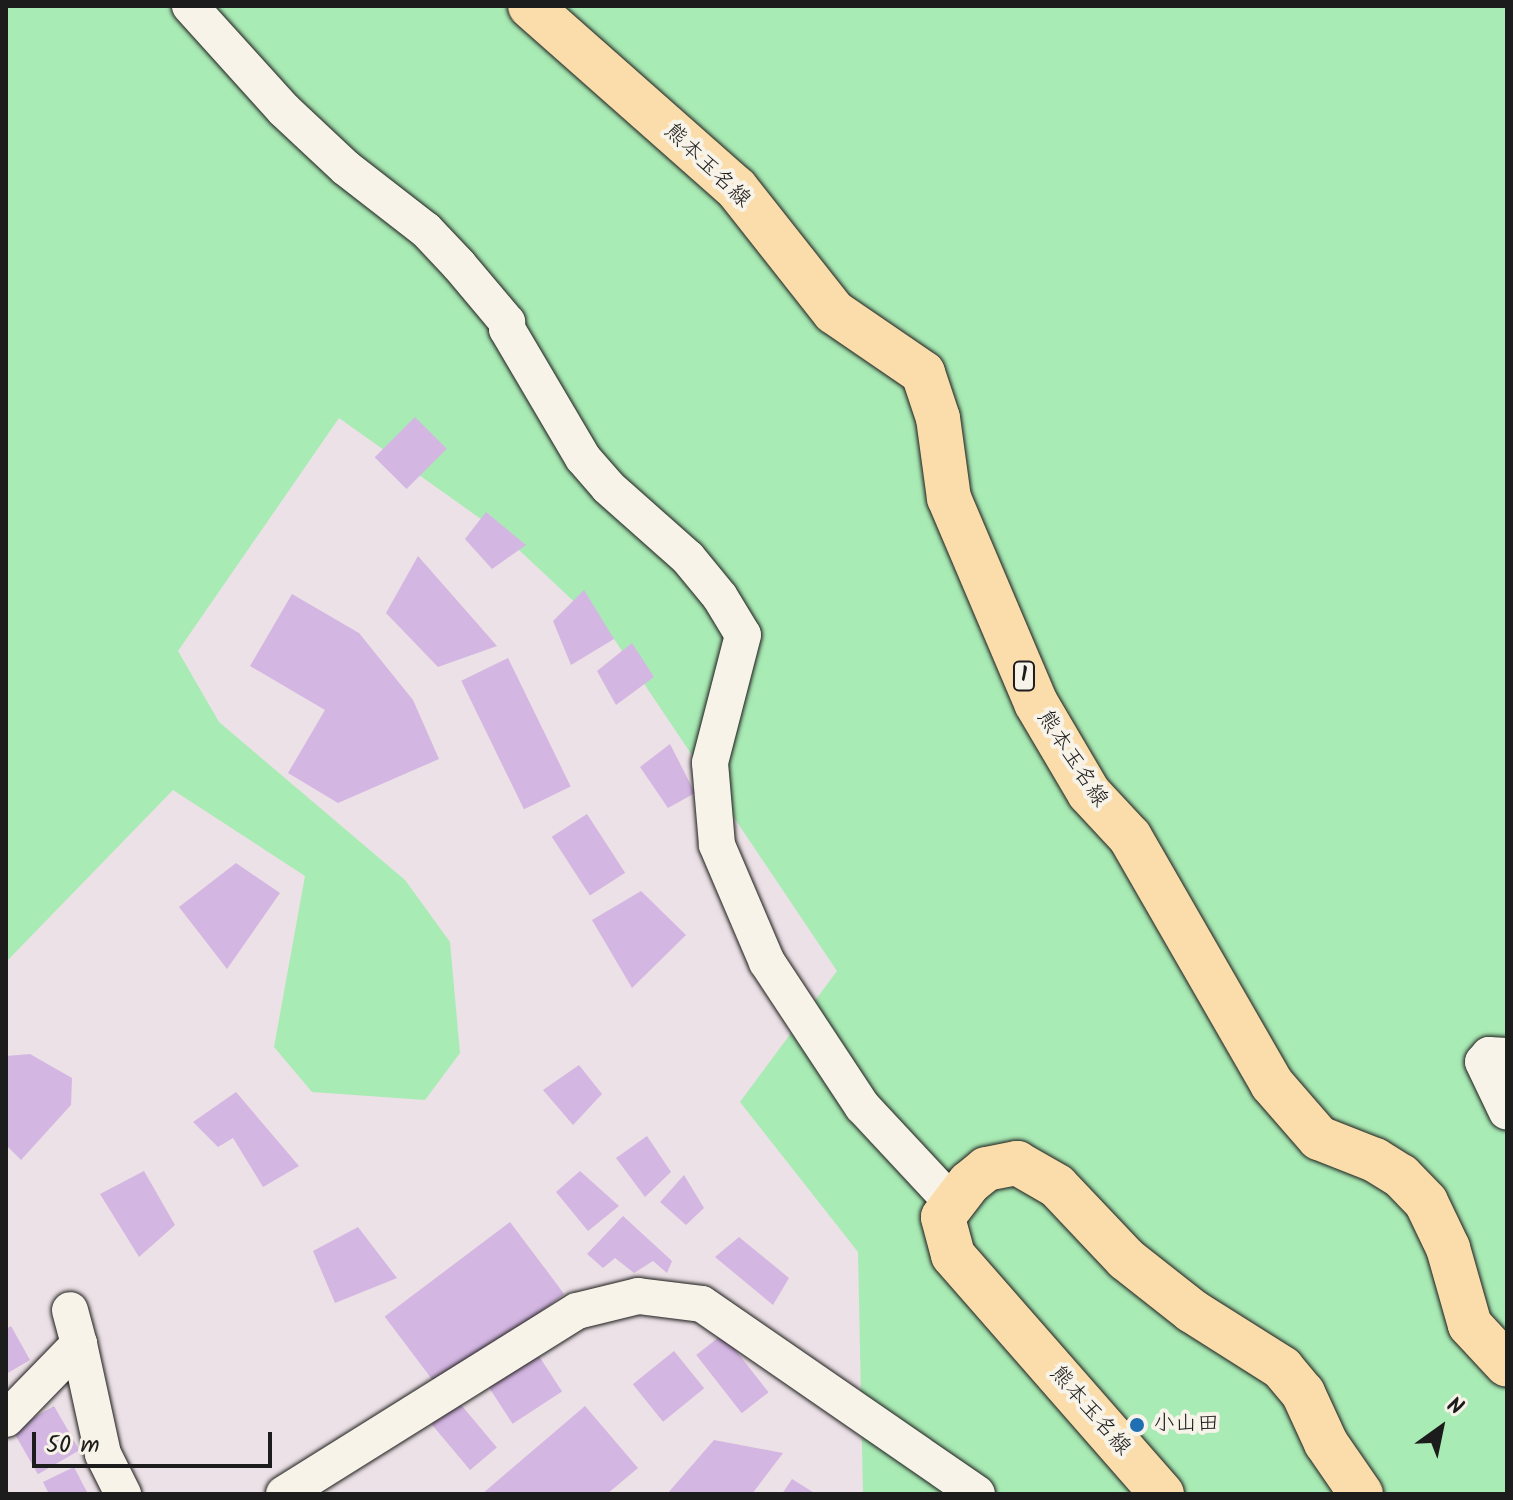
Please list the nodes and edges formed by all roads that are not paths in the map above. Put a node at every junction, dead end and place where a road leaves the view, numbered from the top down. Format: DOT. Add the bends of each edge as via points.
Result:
graph roads {
  1 [pos="190,6"];
  2 [pos="530,6"];
  3 [pos="1507,1056"];
  4 [pos="1507,1112"];
  5 [pos="943,1217"];
  6 [pos="1507,1365"];
  7 [pos="6,1419"];
  8 [pos="123,1494"];
  9 [pos="284,1494"];
  10 [pos="977,1494"];
  11 [pos="1162,1494"];
  12 [pos="1361,1494"];
  1 -- 5 [label="street" via="284,110 346,168 426,230 459,265 507,322 583,458 688,558 720,597 743,635 710,763 717,845 767,962 862,1106 947,1197"];
  2 -- 6 [label="main road, 熊本玉名線 / 1" via="736,188 834,312 923,373 938,418 949,498 1036,703 1089,793 1130,837 1272,1084 1319,1138 1375,1160 1401,1176 1426,1202 1448,1248 1470,1325"];
  3 -- 4 [label="street" via="1489,1055 1483,1062"];
  5 -- 11 [label="main road, 熊本玉名線" via="953,1255"];
  5 -- 12 [label="main road" via="986,1169 1017,1163 1057,1186 1126,1259 1192,1311 1282,1368 1303,1393 1326,1443"];
  7 -- 8 [label="street" via="75,1327 103,1454"];
  9 -- 10 [label="street" via="577,1311 638,1296 702,1304"];
}
